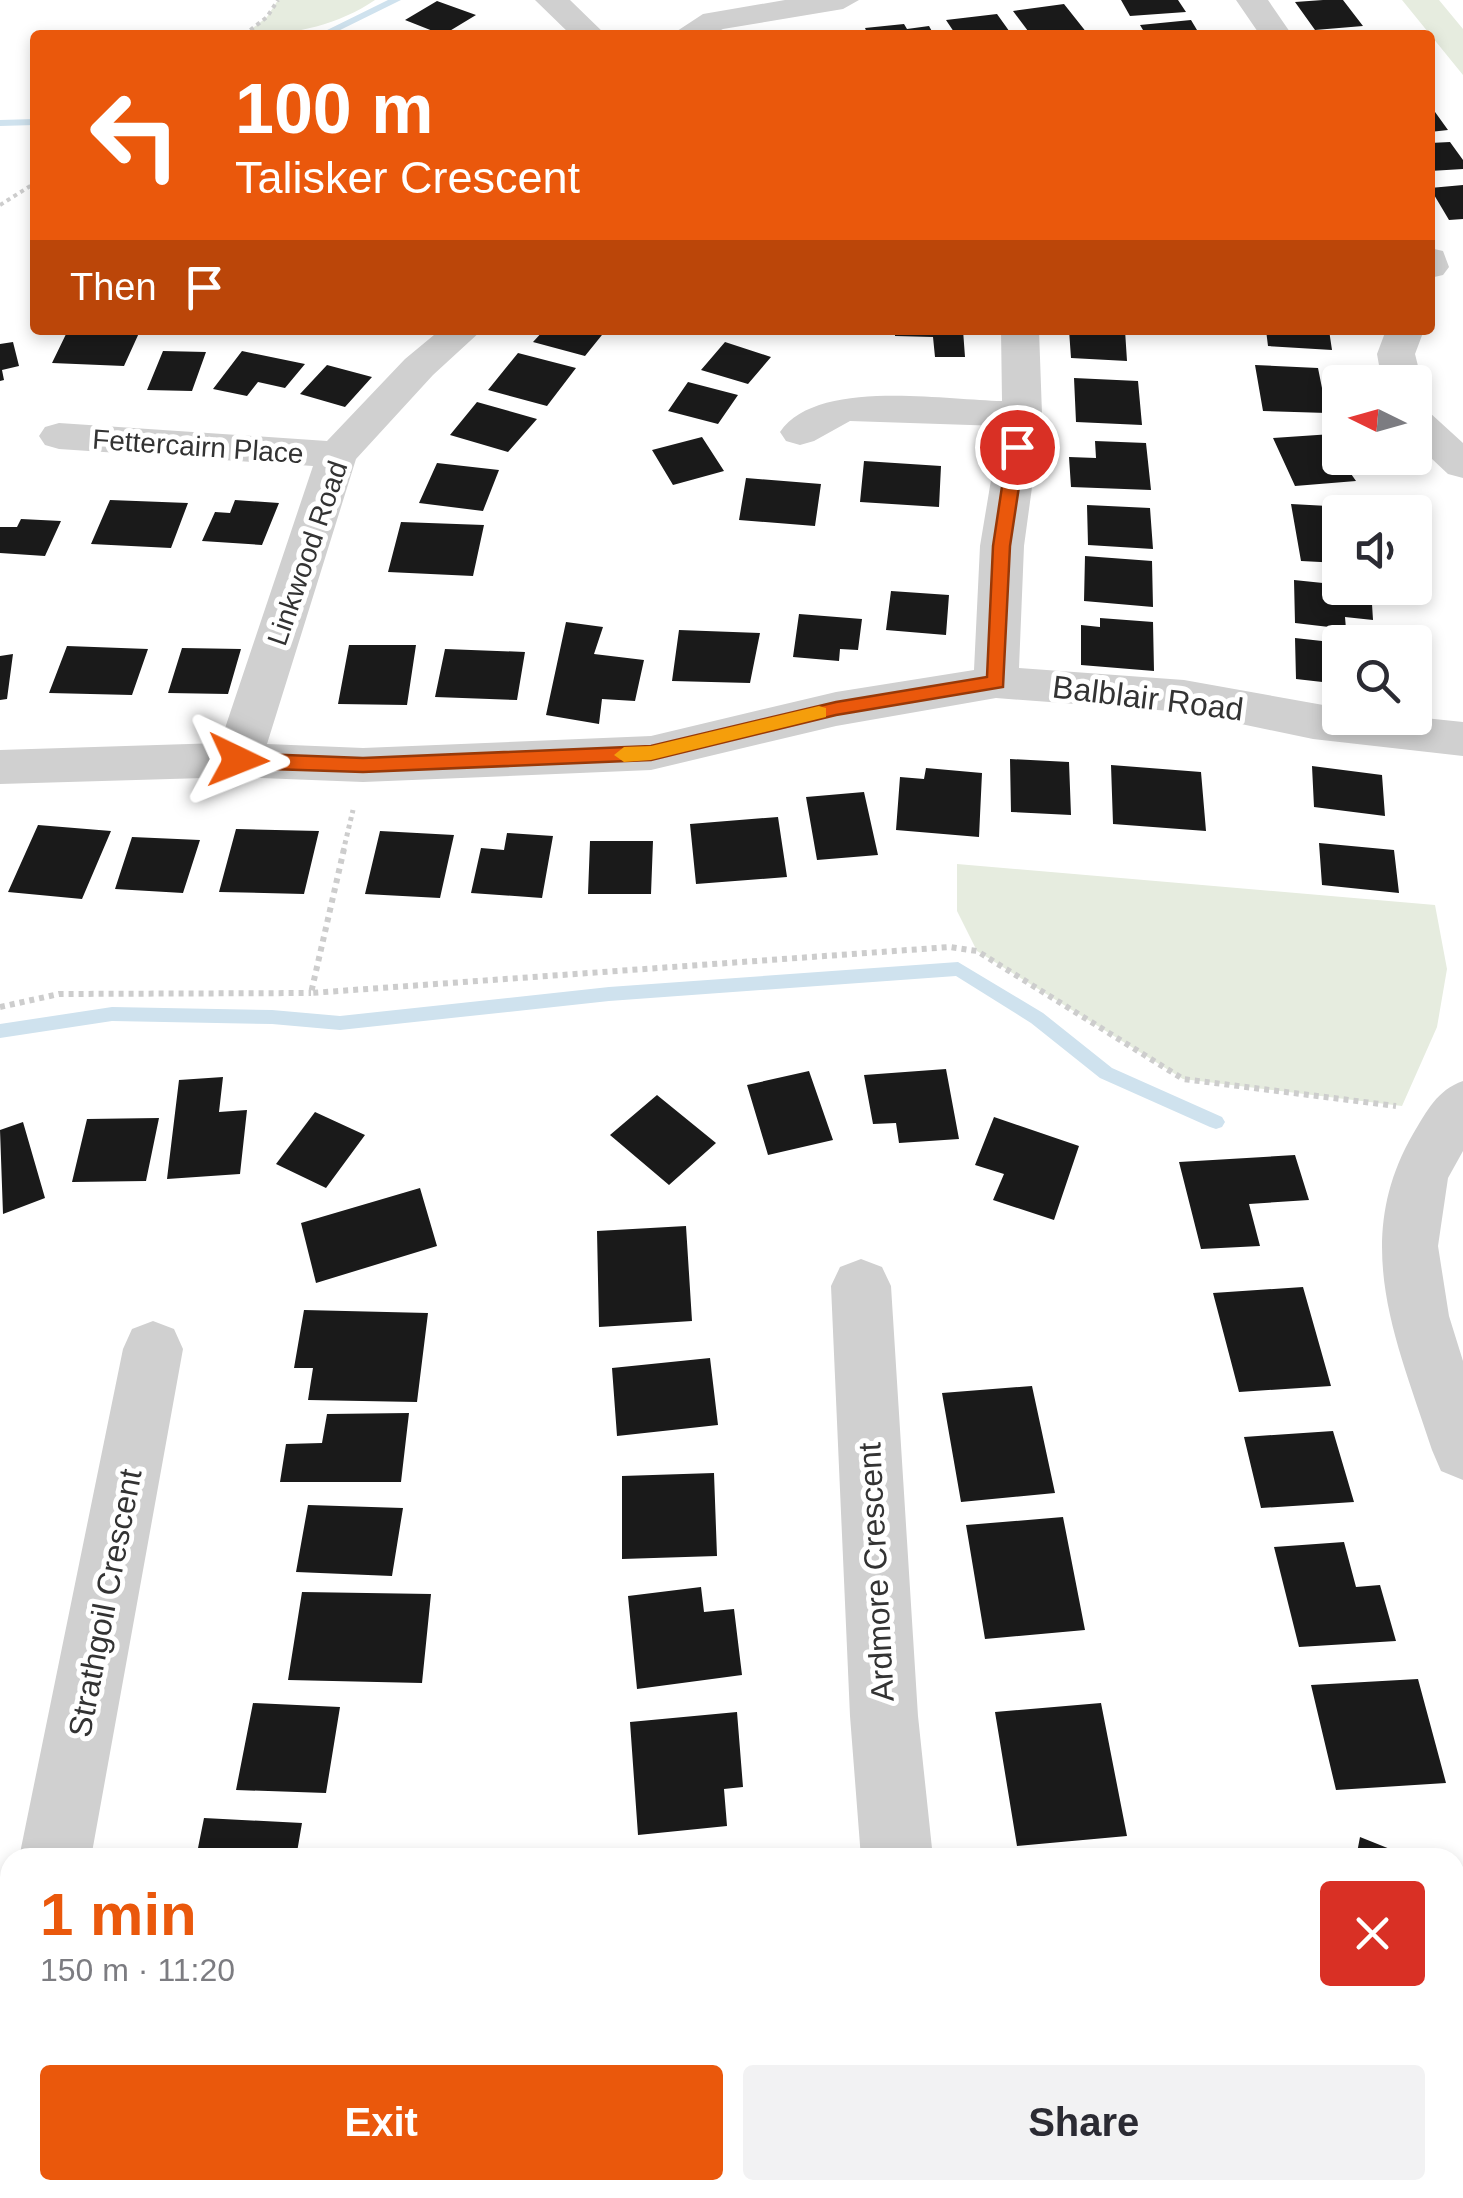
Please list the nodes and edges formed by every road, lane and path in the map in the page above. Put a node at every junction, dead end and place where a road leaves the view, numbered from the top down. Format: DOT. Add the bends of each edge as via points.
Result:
graph roads {
  1 [pos="278,0"];
  2 [pos="551,0"];
  3 [pos="843,0"];
  4 [pos="1252,0"];
  5 [pos="250,30"];
  6 [pos="584,30"];
  7 [pos="697,30"];
  8 [pos="1273,30"];
  9 [pos="30,186"];
  10 [pos="0,204"];
  11 [pos="456,335"];
  12 [pos="1020,335"];
  13 [pos="1404,335"];
  14 [pos="1398,365"];
  15 [pos="1022,414"];
  16 [pos="800,432"];
  17 [pos="59,436"];
  18 [pos="1432,437"];
  19 [pos="337,454"];
  20 [pos="1463,466"];
  21 [pos="996,682"];
  22 [pos="1463,739"];
  23 [pos="238,760"];
  24 [pos="363,765"];
  25 [pos="0,767"];
  26 [pos="311,992"];
  27 [pos="0,1006"];
  28 [pos="1455,1116"];
  29 [pos="861,1286"];
  30 [pos="153,1349"];
  31 [pos="1463,1450"];
  32 [pos="57,1848"];
  33 [pos="896,1848"];
  1 -- 5 [label="path"];
  2 -- 6 [label="street"];
  3 -- 7 [label="street"];
  4 -- 8 [label="street"];
  9 -- 10 [label="path"];
  11 -- 19 [label="street, Linkwood Road"];
  12 -- 15 [label="street"];
  13 -- 14 [label="street"];
  15 -- 16 [label="street" via="844,409"];
  15 -- 21 [label="street" via="1002,546"];
  17 -- 19 [label="street, Fettercairn Place"];
  18 -- 20 [label="street"];
  19 -- 23 [label="street, Linkwood Road"];
  21 -- 22 [label="street, Balblair Road" via="1184,696 1313,722"];
  21 -- 24 [label="street, Balblair Road" via="836,708 651,753"];
  23 -- 24 [label="street, Balblair Road"];
  23 -- 25 [label="street, Balblair Road"];
  24 -- 26 [label="path"];
  26 -- 27 [label="path" via="59,994"];
  26 -- 28 [label="path" via="950,947 977,952 1182,1078"];
  28 -- 31 [label="street" via="1419,1180 1408,1254"];
  29 -- 33 [label="street, Ardmore Crescent"];
  30 -- 32 [label="street, Strathgoil Crescent"];
}
